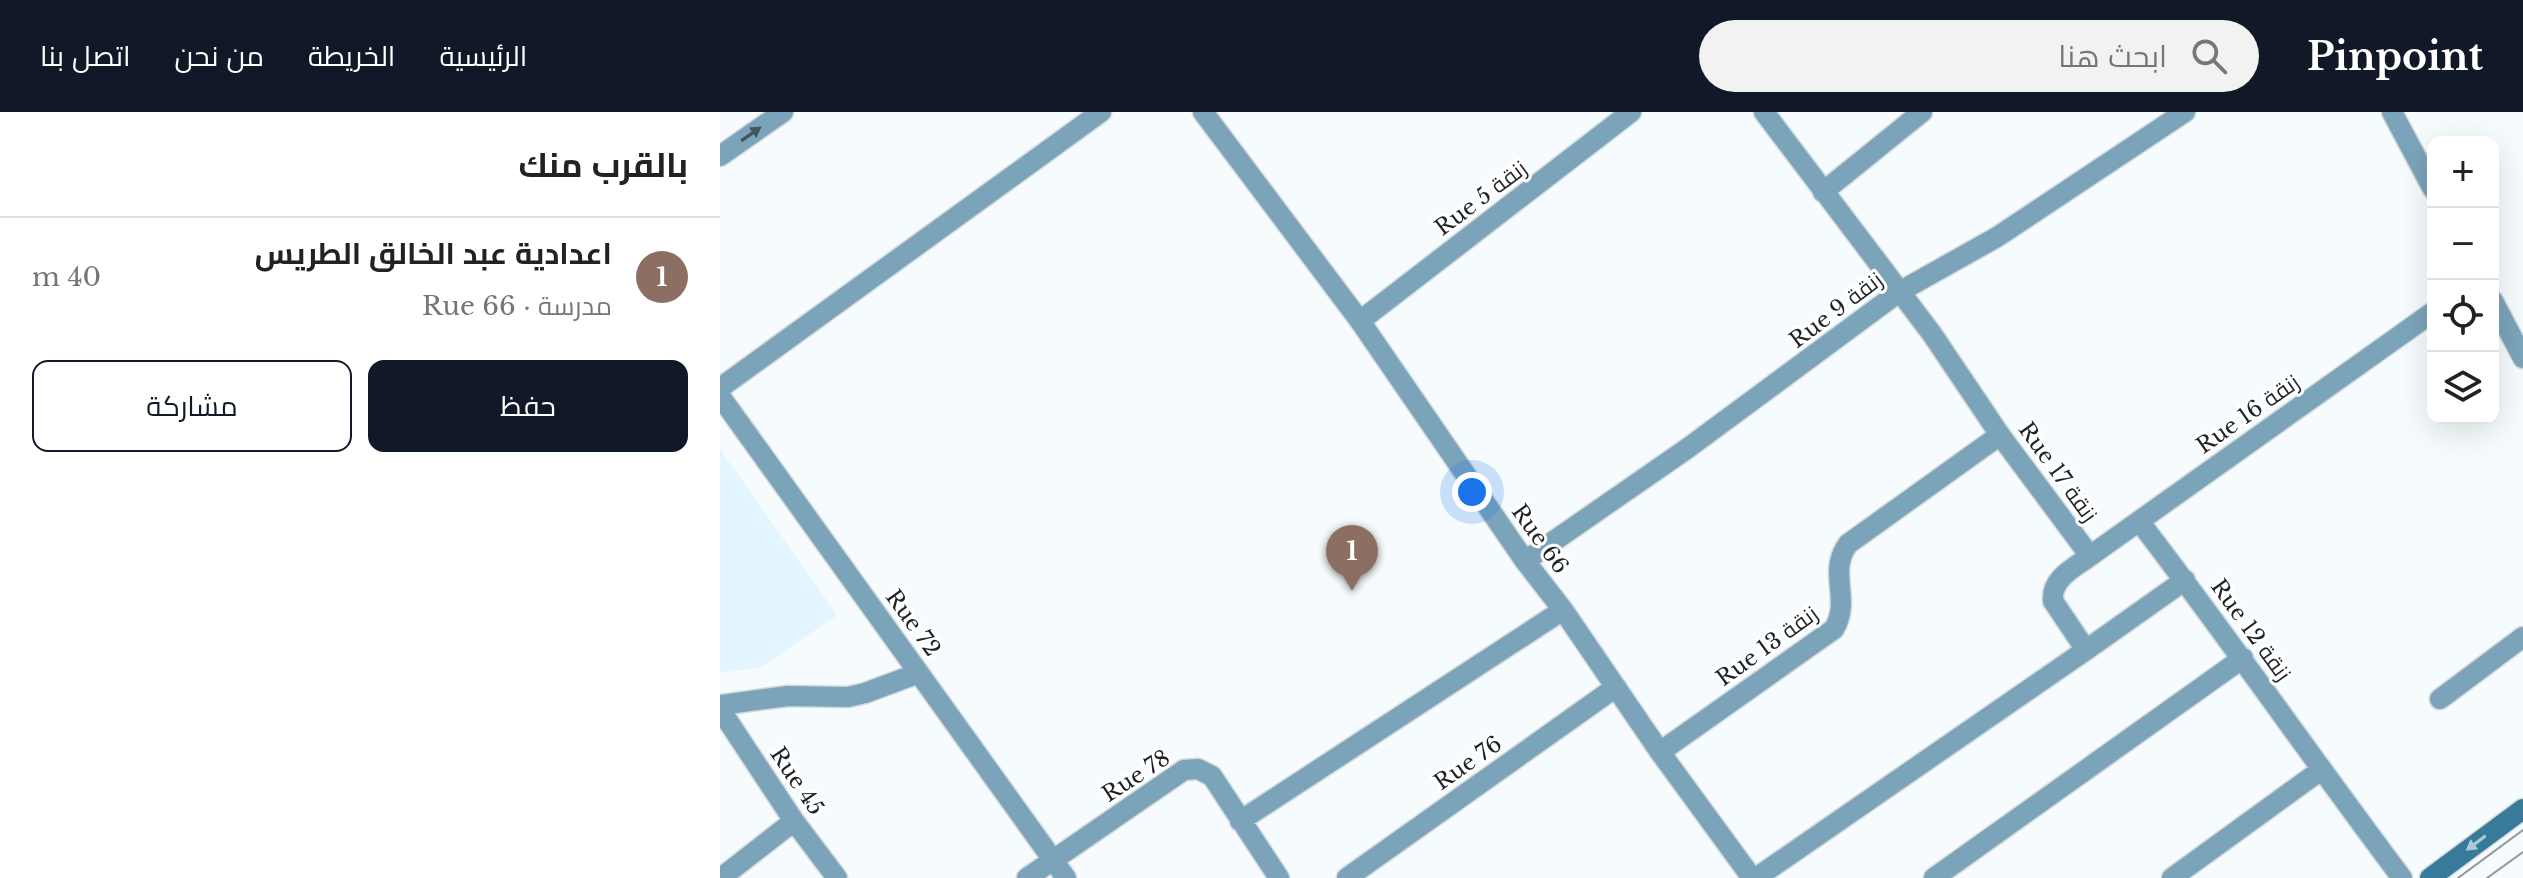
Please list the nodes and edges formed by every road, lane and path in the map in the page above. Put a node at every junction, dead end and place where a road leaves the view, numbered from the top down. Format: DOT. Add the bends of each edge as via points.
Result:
graph roads {
  1 [pos="783,112"];
  2 [pos="1101,112"];
  3 [pos="1203,112"];
  4 [pos="1631,112"];
  5 [pos="1764,112"];
  6 [pos="1922,112"];
  7 [pos="2185,112"];
  8 [pos="2392,112"];
  9 [pos="720,156"];
  10 [pos="2427,178"];
  11 [pos="1823,192"];
  12 [pos="1899,292"];
  13 [pos="2499,312"];
  14 [pos="2427,316"];
  15 [pos="1360,321"];
  16 [pos="2523,358"];
  17 [pos="720,388"];
  18 [pos="720,396"];
  19 [pos="2000,435"];
  20 [pos="2139,521"];
  21 [pos="2090,556"];
  22 [pos="1525,561"];
  23 [pos="2185,580"];
  24 [pos="1563,610"];
  25 [pos="2523,637"];
  26 [pos="2086,650"];
  27 [pos="2243,658"];
  28 [pos="919,673"];
  29 [pos="1616,687"];
  30 [pos="2440,699"];
  31 [pos="720,707"];
  32 [pos="1660,752"];
  33 [pos="2321,770"];
  34 [pos="2523,809"];
  35 [pos="794,821"];
  36 [pos="1240,821"];
  37 [pos="1053,859"];
  38 [pos="721,878"];
  39 [pos="837,878"];
  40 [pos="1027,878"];
  41 [pos="1066,878"];
  42 [pos="1279,878"];
  43 [pos="1347,878"];
  44 [pos="1754,878"];
  45 [pos="1934,878"];
  46 [pos="2172,878"];
  47 [pos="2402,878"];
  48 [pos="2430,878"];
  9 -- 1 [label="street, one-way"];
  2 -- 17 [label="street"];
  3 -- 15 [label="street, Rue 66"];
  4 -- 15 [label="street, Rue 5 زنقة"];
  5 -- 11 [label="street, Rue 17 زنقة"];
  6 -- 11 [label="street"];
  7 -- 12 [label="street, Rue 9 زنقة" via="1997,237"];
  8 -- 10 [label="street"];
  11 -- 12 [label="street, Rue 17 زنقة"];
  12 -- 19 [label="street, Rue 17 زنقة"];
  12 -- 22 [label="street, Rue 9 زنقة"];
  13 -- 16 [label="street"];
  14 -- 20 [label="street, Rue 16 زنقة"];
  15 -- 22 [label="street, Rue 66"];
  18 -- 28 [label="street, Rue 72"];
  19 -- 21 [label="street, Rue 17 زنقة"];
  19 -- 32 [label="street, Rue 13 زنقة" via="1848,544 1838,566 1843,605 1834,629"];
  20 -- 21 [label="street, Rue 16 زنقة"];
  20 -- 23 [label="street, Rue 12 زنقة"];
  21 -- 26 [label="street, Rue 17 زنقة" via="2056,582 2052,592"];
  22 -- 24 [label="street, Rue 66"];
  23 -- 26 [label="street"];
  23 -- 27 [label="street, Rue 12 زنقة"];
  24 -- 29 [label="street, Rue 66"];
  24 -- 36 [label="street"];
  25 -- 30 [label="street"];
  26 -- 44 [label="street"];
  27 -- 33 [label="street, Rue 12 زنقة"];
  27 -- 45 [label="street"];
  28 -- 31 [label="street" via="848,697 788,696"];
  28 -- 37 [label="street, Rue 72"];
  29 -- 32 [label="street, Rue 66"];
  29 -- 43 [label="street, Rue 76"];
  31 -- 35 [label="street, Rue 45"];
  32 -- 44 [label="street, Rue 66"];
  33 -- 46 [label="street"];
  33 -- 47 [label="street, Rue 12 زنقة"];
  34 -- 48 [label="street, one-way"];
  35 -- 38 [label="street"];
  35 -- 39 [label="street, Rue 45"];
  36 -- 37 [label="street, Rue 78" via="1212,776 1184,770"];
  36 -- 42 [label="street, Rue 78"];
  37 -- 40 [label="street, Rue 78"];
  37 -- 41 [label="street, Rue 72"];
}
